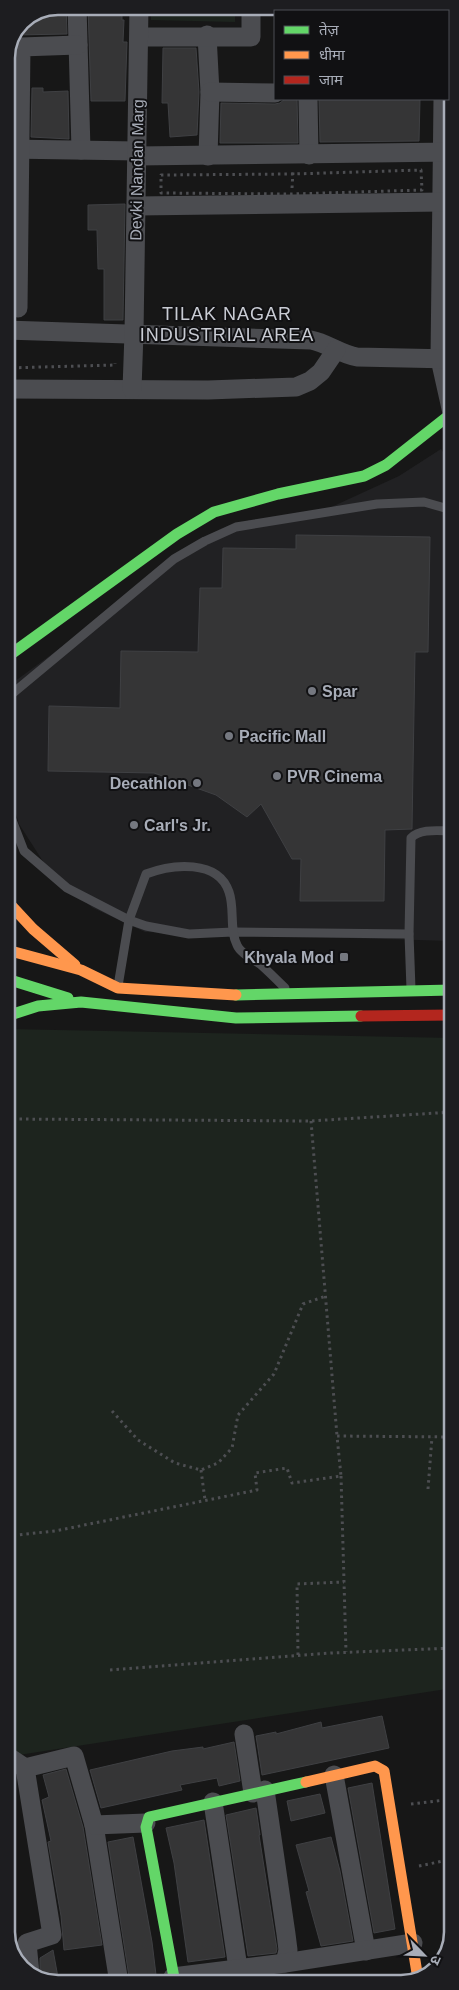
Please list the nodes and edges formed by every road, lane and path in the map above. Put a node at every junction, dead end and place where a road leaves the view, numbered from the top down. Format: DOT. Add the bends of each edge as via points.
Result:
graph roads {
  1 [pos="77,15"];
  2 [pos="139,15"];
  3 [pos="251,15"];
  4 [pos="139,36"];
  5 [pos="206,36"];
  6 [pos="78,45"];
  7 [pos="210,92"];
  8 [pos="274,93"];
  9 [pos="308,100"];
  10 [pos="15,124"];
  11 [pos="15,149"];
  12 [pos="80,150"];
  13 [pos="444,152"];
  14 [pos="138,153"];
  15 [pos="309,155"];
  16 [pos="208,164"];
  17 [pos="421,170"];
  18 [pos="161,175"];
  19 [pos="444,182"];
  20 [pos="422,190"];
  21 [pos="160,193"];
  22 [pos="292,194"];
  23 [pos="442,202"];
  24 [pos="136,206"];
  25 [pos="15,213"];
  26 [pos="444,213"];
  27 [pos="18,308"];
  28 [pos="15,330"];
  29 [pos="134,333"];
  30 [pos="336,350"];
  31 [pos="444,359"];
  32 [pos="75,366"];
  33 [pos="15,368"];
  34 [pos="15,388"];
  35 [pos="132,389"];
  36 [pos="444,418"];
  37 [pos="444,508"];
  38 [pos="15,651"];
  39 [pos="15,691"];
  40 [pos="15,828"];
  41 [pos="444,831"];
  42 [pos="15,910"];
  43 [pos="129,920"];
  44 [pos="233,932"];
  45 [pos="409,934"];
  46 [pos="15,952"];
  47 [pos="81,970"];
  48 [pos="15,981"];
  49 [pos="118,988"];
  50 [pos="444,990"];
  51 [pos="412,991"];
  52 [pos="291,993"];
  53 [pos="81,1002"];
  54 [pos="15,1013"];
  55 [pos="444,1016"];
  56 [pos="444,1112"];
  57 [pos="15,1119"];
  58 [pos="311,1121"];
  59 [pos="326,1296"];
  60 [pos="112,1411"];
  61 [pos="337,1436"];
  62 [pos="432,1437"];
  63 [pos="444,1437"];
  64 [pos="201,1470"];
  65 [pos="341,1476"];
  66 [pos="428,1489"];
  67 [pos="205,1500"];
  68 [pos="15,1535"];
  69 [pos="344,1582"];
  70 [pos="444,1648"];
  71 [pos="346,1652"];
  72 [pos="298,1655"];
  73 [pos="110,1670"];
  74 [pos="244,1734"];
  75 [pos="15,1761"];
  76 [pos="25,1768"];
  77 [pos="334,1775"];
  78 [pos="259,1792"];
  79 [pos="444,1800"];
  80 [pos="213,1802"];
  81 [pos="410,1804"];
  82 [pos="146,1823"];
  83 [pos="94,1825"];
  84 [pos="444,1861"];
  85 [pos="419,1866"];
  86 [pos="413,1944"];
  87 [pos="366,1951"];
  88 [pos="29,1963"];
  89 [pos="285,1963"];
  90 [pos="238,1968"];
  91 [pos="417,1972"];
  92 [pos="118,1975"];
  93 [pos="173,1975"];
  94 [pos="201,1975"];
  1 -- 6 [label="street"];
  2 -- 4 [label="street, Devki Nandan Marg"];
  3 -- 5 [label="street" via="251,37"];
  4 -- 5 [label="street"];
  4 -- 14 [label="street, Devki Nandan Marg"];
  5 -- 7 [label="street"];
  6 -- 10 [label="street" via="21,47"];
  6 -- 12 [label="street"];
  7 -- 8 [label="street"];
  7 -- 16 [label="street"];
  9 -- 15 [label="street"];
  11 -- 12 [label="street"];
  12 -- 14 [label="street"];
  13 -- 15 [label="street"];
  14 -- 16 [label="street"];
  14 -- 24 [label="street, Devki Nandan Marg"];
  15 -- 16 [label="street"];
  16 -- 22 [label="path" via="293,174"];
  17 -- 20 [label="path"];
  18 -- 21 [label="path"];
  19 -- 23 [label="street"];
  23 -- 24 [label="street"];
  23 -- 26 [label="street"];
  24 -- 29 [label="street, Devki Nandan Marg"];
  25 -- 27 [label="street"];
  28 -- 29 [label="street"];
  29 -- 30 [label="street" via="311,340"];
  29 -- 35 [label="street, Devki Nandan Marg"];
  30 -- 31 [label="street" via="357,357"];
  30 -- 35 [label="street" via="321,372 296,387"];
  32 -- 33 [label="path"];
  34 -- 35 [label="street"];
  36 -- 38 [label="street" via="386,465 364,476 278,494 214,512 177,534"];
  37 -- 39 [label="lane" via="424,502 377,504 236,526 174,559"];
  40 -- 43 [label="lane" via="24,851 67,888"];
  41 -- 45 [label="lane" via="421,832 411,838"];
  42 -- 47 [label="street" via="32,929"];
  43 -- 44 [label="lane" via="189,934"];
  43 -- 44 [label="lane" via="146,874 174,867 204,868 215,872 230,892"];
  43 -- 49 [label="lane"];
  44 -- 45 [label="lane"];
  44 -- 52 [label="lane" via="237,946"];
  45 -- 51 [label="lane"];
  46 -- 47 [label="street"];
  47 -- 49 [label="street"];
  48 -- 53 [label="street"];
  49 -- 52 [label="street" via="234,995"];
  50 -- 51 [label="street"];
  51 -- 52 [label="street"];
  53 -- 54 [label="street" via="38,1006"];
  53 -- 55 [label="street" via="236,1018"];
  56 -- 58 [label="path"];
  57 -- 58 [label="path"];
  58 -- 59 [label="path"];
  59 -- 61 [label="path"];
  59 -- 64 [label="path" via="303,1304 274,1374 238,1414 232,1448 218,1463"];
  60 -- 64 [label="path" via="138,1440 174,1463"];
  61 -- 62 [label="path"];
  61 -- 65 [label="path"];
  62 -- 63 [label="path"];
  62 -- 66 [label="path"];
  64 -- 67 [label="path"];
  65 -- 67 [label="path" via="292,1483 287,1468 254,1472 257,1490"];
  65 -- 69 [label="path"];
  67 -- 68 [label="path" via="55,1531"];
  69 -- 71 [label="path"];
  69 -- 72 [label="path" via="297,1584"];
  70 -- 71 [label="path"];
  71 -- 72 [label="path"];
  72 -- 73 [label="path"];
  74 -- 78 [label="street"];
  75 -- 76 [label="street"];
  76 -- 83 [label="street" via="74,1756"];
  76 -- 88 [label="street" via="52,1935 27,1943"];
  77 -- 78 [label="street"];
  77 -- 86 [label="street" via="375,1766 384,1771"];
  77 -- 87 [label="street"];
  78 -- 80 [label="street"];
  78 -- 89 [label="street" via="286,1934 288,1950"];
  79 -- 81 [label="path"];
  80 -- 82 [label="street" via="153,1816"];
  80 -- 90 [label="street"];
  82 -- 83 [label="street"];
  82 -- 93 [label="street"];
  83 -- 92 [label="street"];
  84 -- 85 [label="path"];
  86 -- 87 [label="street"];
  86 -- 91 [label="street"];
  87 -- 89 [label="street"];
  89 -- 90 [label="street"];
  90 -- 94 [label="street"];
}
